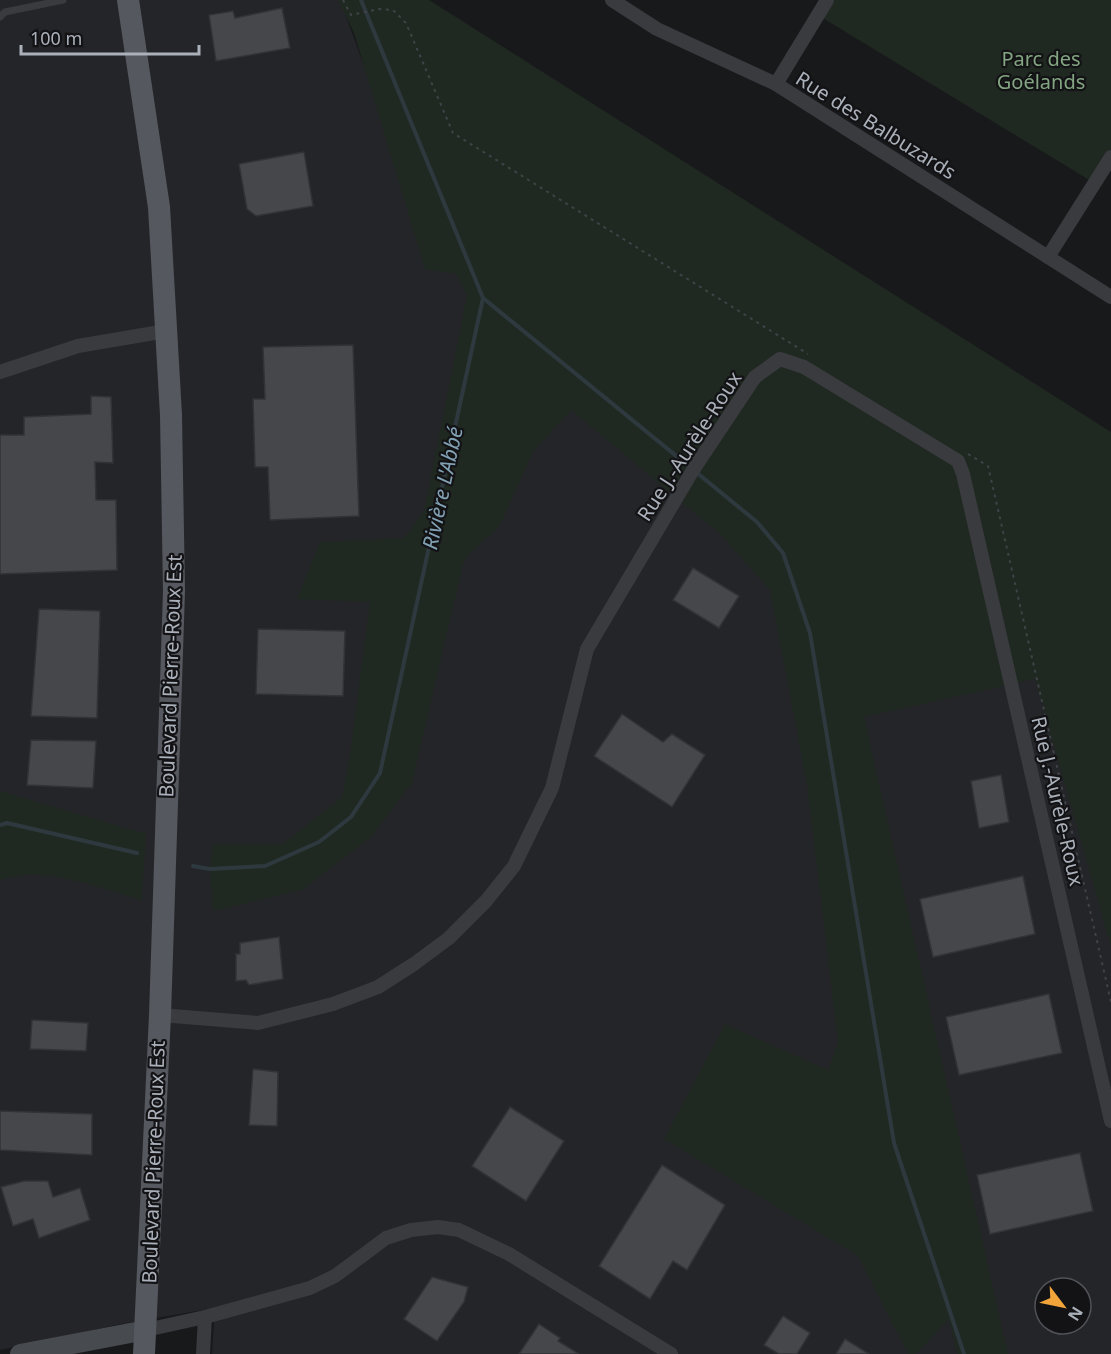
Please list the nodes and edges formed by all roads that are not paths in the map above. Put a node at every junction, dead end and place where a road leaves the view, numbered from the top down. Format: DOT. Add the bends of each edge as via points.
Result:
graph roads {
  1 [pos="63,0"];
  2 [pos="128,0"];
  3 [pos="612,0"];
  4 [pos="827,0"];
  5 [pos="0,17"];
  6 [pos="776,84"];
  7 [pos="1111,157"];
  8 [pos="1048,257"];
  9 [pos="1111,297"];
  10 [pos="166,331"];
  11 [pos="0,372"];
  12 [pos="160,1015"];
  13 [pos="1111,1121"];
  14 [pos="205,1317"];
  15 [pos="146,1330"];
  16 [pos="20,1354"];
  17 [pos="144,1354"];
  18 [pos="203,1354"];
  19 [pos="671,1354"];
  1 -- 5 [label="lane" via="5,12"];
  2 -- 10 [label="main road, Boulevard Pierre-Roux Est" via="159,207"];
  3 -- 6 [label="street, Rue des Balbuzards" via="657,29"];
  4 -- 6 [label="street"];
  6 -- 8 [label="street, Rue des Balbuzards"];
  7 -- 8 [label="street"];
  8 -- 9 [label="street, Rue des Balbuzards"];
  10 -- 11 [label="street" via="78,346"];
  10 -- 12 [label="main road, Boulevard Pierre-Roux Est" via="174,591"];
  12 -- 13 [label="street, Rue J.-Aurèle-Roux" via="258,1023 333,1004 378,987 414,964 450,938 486,901 514,866 552,788 587,649 693,470 755,376 780,359 804,367 958,461"];
  12 -- 15 [label="main road, Boulevard Pierre-Roux Est"];
  14 -- 15 [label="street"];
  14 -- 18 [label="street"];
  14 -- 19 [label="street" via="310,1288 335,1276 386,1238 438,1227 459,1230 509,1254"];
  15 -- 16 [label="street"];
  15 -- 17 [label="main road, Boulevard Pierre-Roux Est"];
}
